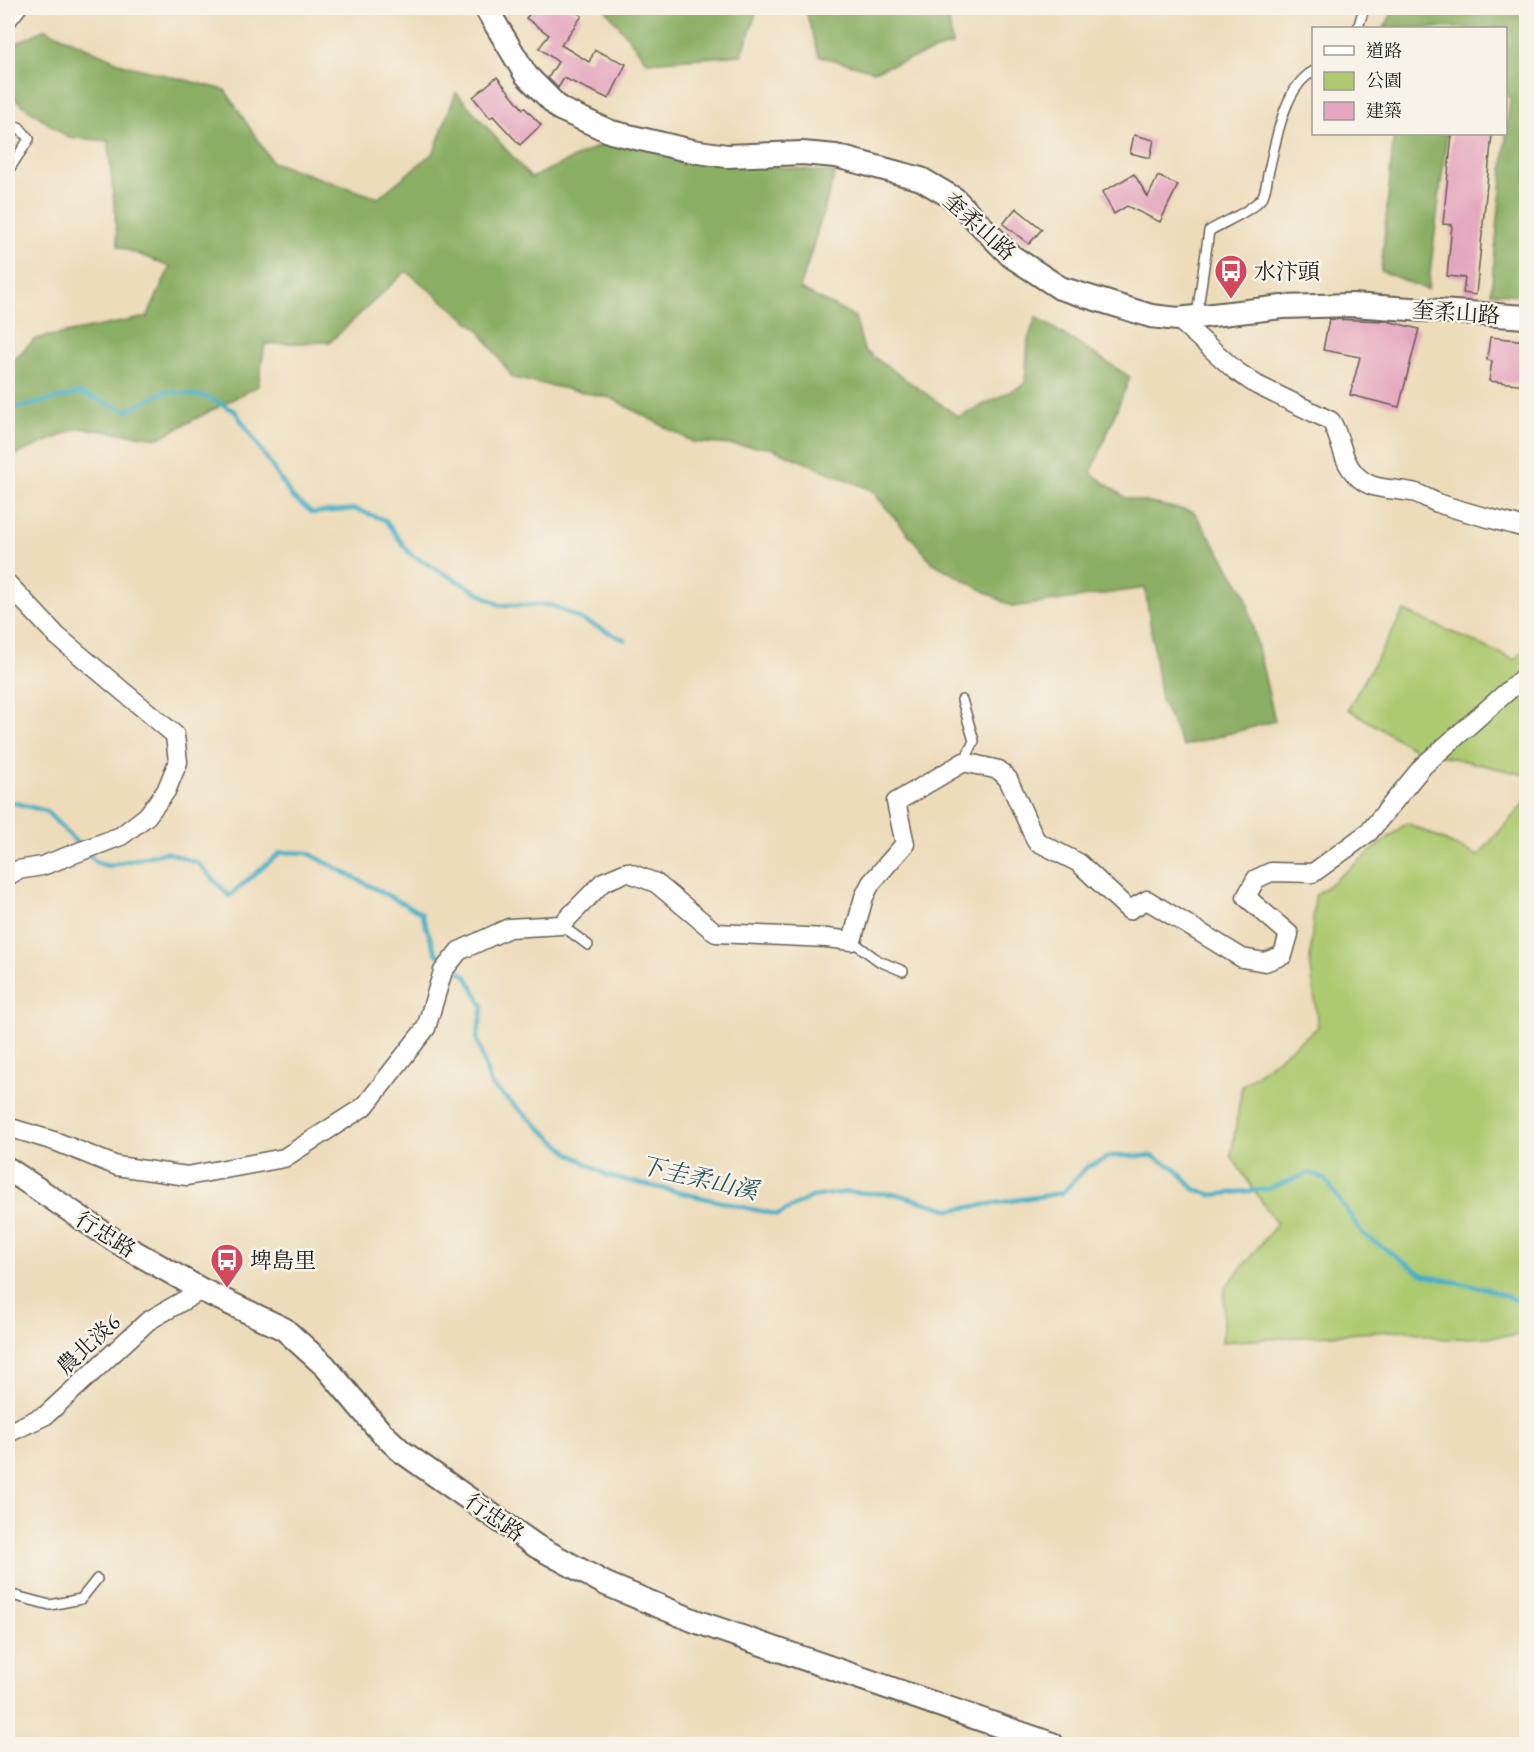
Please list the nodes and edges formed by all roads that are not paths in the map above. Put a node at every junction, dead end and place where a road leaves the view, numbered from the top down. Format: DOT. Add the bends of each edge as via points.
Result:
graph roads {
  1 [pos="22,8"];
  2 [pos="486,8"];
  3 [pos="1364,8"];
  4 [pos="8,26"];
  5 [pos="1358,27"];
  6 [pos="1312,72"];
  7 [pos="19,127"];
  8 [pos="8,171"];
  9 [pos="1527,317"];
  10 [pos="1187,319"];
  11 [pos="1527,528"];
  12 [pos="8,584"];
  13 [pos="1527,675"];
  14 [pos="962,700"];
  15 [pos="964,762"];
  16 [pos="8,876"];
  17 [pos="561,925"];
  18 [pos="852,941"];
  19 [pos="588,945"];
  20 [pos="903,971"];
  21 [pos="8,1126"];
  22 [pos="8,1169"];
  23 [pos="202,1290"];
  24 [pos="8,1432"];
  25 [pos="97,1579"];
  26 [pos="8,1594"];
  27 [pos="1052,1744"];
  1 -- 4 [label="lane"];
  2 -- 10 [label="street, 奎柔山路" via="526,75 560,109 611,132 727,156 836,156 921,179 955,199 1011,256 1060,288 1151,316"];
  3 -- 5 [label="lane"];
  6 -- 10 [label="lane" via="1293,91 1263,196 1209,231"];
  7 -- 8 [label="lane" via="29,139"];
  9 -- 10 [label="street, 奎柔山路" via="1352,305 1282,307"];
  10 -- 11 [label="street" via="1195,333 1257,386 1331,421 1344,458 1364,482"];
  12 -- 16 [label="street" via="57,636 175,735 178,762 166,791 147,816 121,836"];
  13 -- 15 [label="street" via="1423,766 1369,832 1313,873 1271,872 1256,879 1246,897 1289,934 1283,955 1265,962 1242,958 1148,900 1129,910 1079,863 1036,841 1008,779 999,770"];
  14 -- 15 [label="lane" via="974,741"];
  15 -- 18 [label="street" via="896,802 905,844 871,883"];
  17 -- 18 [label="street" via="603,882 627,872 656,884 716,933"];
  17 -- 19 [label="lane"];
  17 -- 21 [label="street" via="508,928 459,951 443,971 426,1028 365,1106 284,1158 187,1176 117,1166"];
  18 -- 20 [label="lane" via="879,962"];
  22 -- 23 [label="street, 行忠路" via="117,1242"];
  23 -- 24 [label="street, 農北淡6 / 農北淡6" via="148,1321 46,1415"];
  23 -- 27 [label="street, 行忠路" via="284,1329 325,1366 401,1451 536,1546 606,1584 695,1622"];
  25 -- 26 [label="lane" via="81,1599 50,1605"];
}
